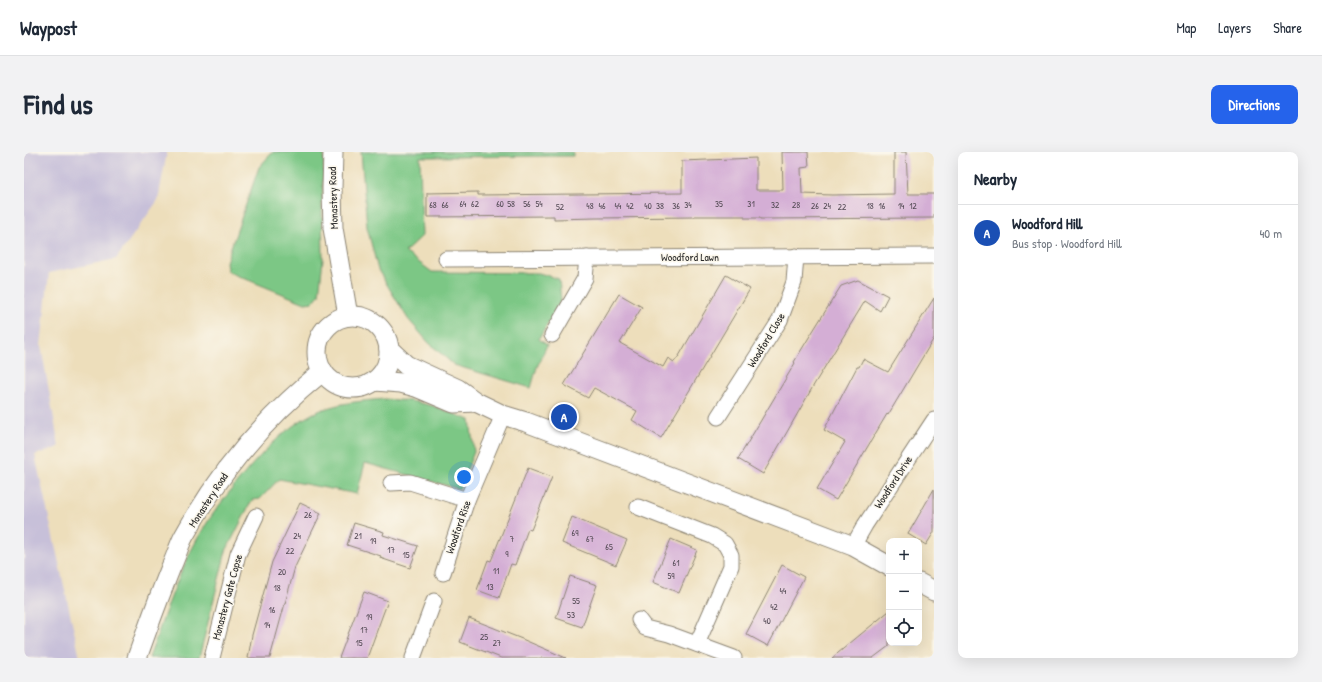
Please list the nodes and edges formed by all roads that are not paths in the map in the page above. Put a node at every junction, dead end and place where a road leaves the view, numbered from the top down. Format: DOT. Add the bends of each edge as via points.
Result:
graph roads {
  1 [pos="333,152"];
  2 [pos="796,256"];
  3 [pos="934,256"];
  4 [pos="587,258"];
  5 [pos="446,259"];
  6 [pos="348,316"];
  7 [pos="552,335"];
  8 [pos="389,349"];
  9 [pos="323,371"];
  10 [pos="375,381"];
  11 [pos="476,402"];
  12 [pos="503,415"];
  13 [pos="718,417"];
  14 [pos="934,420"];
  15 [pos="391,483"];
  16 [pos="467,500"];
  17 [pos="638,507"];
  18 [pos="256,516"];
  19 [pos="853,546"];
  20 [pos="886,564"];
  21 [pos="443,573"];
  22 [pos="922,585"];
  23 [pos="934,591"];
  24 [pos="434,601"];
  25 [pos="639,620"];
  26 [pos="697,644"];
  27 [pos="138,658"];
  28 [pos="212,658"];
  29 [pos="413,658"];
  30 [pos="734,658"];
  1 -- 6 [label="street, Monastery Road" via="333,228"];
  2 -- 3 [label="street, Woodford Lawn"];
  2 -- 4 [label="street, Woodford Lawn"];
  2 -- 13 [label="street, Woodford Close" via="794,282 780,320"];
  4 -- 5 [label="street, Woodford Lawn"];
  4 -- 7 [label="street" via="584,278"];
  6 -- 8 [label="street" via="360,316 380,327 387,338"];
  6 -- 9 [label="street" via="338,318 330,324 318,341 318,362"];
  8 -- 10 [label="street" via="384,372"];
  8 -- 11 [label="street" via="406,365 458,389"];
  9 -- 10 [label="street" via="341,386 353,388"];
  9 -- 27 [label="street, Monastery Road" via="300,389 263,428 220,480 184,537"];
  10 -- 11 [label="street" via="416,387 454,403"];
  11 -- 12 [label="street"];
  12 -- 16 [label="street, Woodford Rise"];
  12 -- 19 [label="street"];
  14 -- 19 [label="street, Woodford Drive"];
  15 -- 16 [label="street" via="410,482"];
  16 -- 21 [label="street, Woodford Rise"];
  17 -- 26 [label="street" via="712,536 725,544 731,555 731,566"];
  18 -- 28 [label="street, Monastery Gate Copse" via="238,554"];
  19 -- 20 [label="street"];
  22 -- 23 [label="street"];
  24 -- 29 [label="street"];
  25 -- 26 [label="street" via="645,628"];
  26 -- 30 [label="street"];
}
